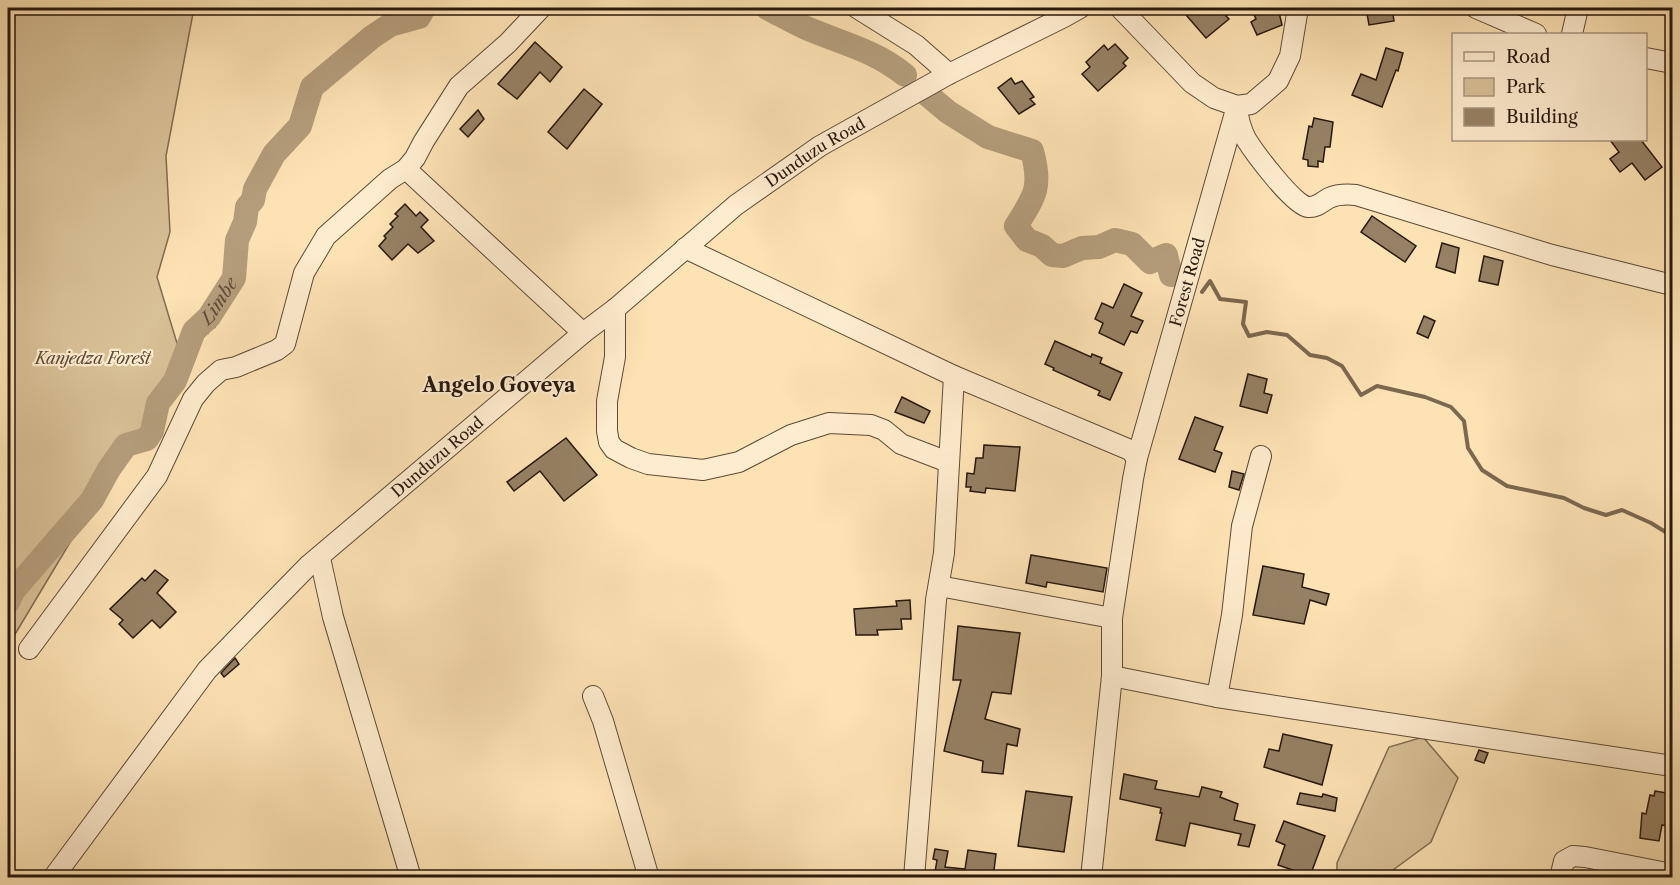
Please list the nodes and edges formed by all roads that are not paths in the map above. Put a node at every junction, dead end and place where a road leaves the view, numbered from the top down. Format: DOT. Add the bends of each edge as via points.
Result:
graph roads {
  1 [pos="541,8"];
  2 [pos="857,8"];
  3 [pos="1080,8"];
  4 [pos="1120,8"];
  5 [pos="1298,8"];
  6 [pos="1578,8"];
  7 [pos="1482,9"];
  8 [pos="1534,33"];
  9 [pos="1572,33"];
  10 [pos="1647,58"];
  11 [pos="1672,63"];
  12 [pos="949,74"];
  13 [pos="1237,106"];
  14 [pos="406,170"];
  15 [pos="685,248"];
  16 [pos="1672,285"];
  17 [pos="615,309"];
  18 [pos="583,333"];
  19 [pos="954,376"];
  20 [pos="1260,456"];
  21 [pos="1137,458"];
  22 [pos="948,462"];
  23 [pos="320,558"];
  24 [pos="939,586"];
  25 [pos="1112,618"];
  26 [pos="29,649"];
  27 [pos="1112,676"];
  28 [pos="593,696"];
  29 [pos="1217,697"];
  30 [pos="1672,766"];
  31 [pos="1672,874"];
  32 [pos="53,878"];
  33 [pos="411,878"];
  34 [pos="649,878"];
  35 [pos="914,878"];
  36 [pos="1091,878"];
  37 [pos="1560,878"];
  1 -- 14 [label="street" via="459,86"];
  2 -- 12 [label="street" via="916,45"];
  3 -- 12 [label="street, Dunduzu Road"];
  4 -- 13 [label="street" via="1192,83 1214,98"];
  5 -- 13 [label="street" via="1290,56 1278,81 1251,104"];
  6 -- 9 [label="street"];
  7 -- 8 [label="street"];
  10 -- 11 [label="street"];
  12 -- 15 [label="street, Dunduzu Road" via="820,146 736,205"];
  13 -- 16 [label="street" via="1246,138 1268,169 1305,207 1341,194 1356,195 1552,255"];
  13 -- 21 [label="street, Forest Road"];
  14 -- 18 [label="street"];
  14 -- 26 [label="street" via="390,179 326,236 304,273 285,344 221,370 193,399 157,476"];
  15 -- 17 [label="street, Dunduzu Road"];
  15 -- 19 [label="street"];
  17 -- 18 [label="street, Dunduzu Road"];
  17 -- 22 [label="street" via="615,357 607,401 607,431 614,449 631,459 703,470 739,462 791,435 829,423 871,425 901,444"];
  18 -- 23 [label="street, Dunduzu Road"];
  19 -- 21 [label="street" via="1130,450"];
  19 -- 22 [label="street"];
  20 -- 29 [label="street" via="1242,526"];
  21 -- 25 [label="street, Forest Road"];
  22 -- 24 [label="street"];
  23 -- 32 [label="street, Dunduzu Road" via="210,667"];
  23 -- 33 [label="street" via="333,617"];
  24 -- 25 [label="street"];
  24 -- 35 [label="street"];
  25 -- 27 [label="street, Forest Road"];
  27 -- 29 [label="street"];
  27 -- 36 [label="street, Forest Road"];
  28 -- 34 [label="street"];
  29 -- 30 [label="street"];
  31 -- 37 [label="street" via="1574,856 1564,861"];
}
